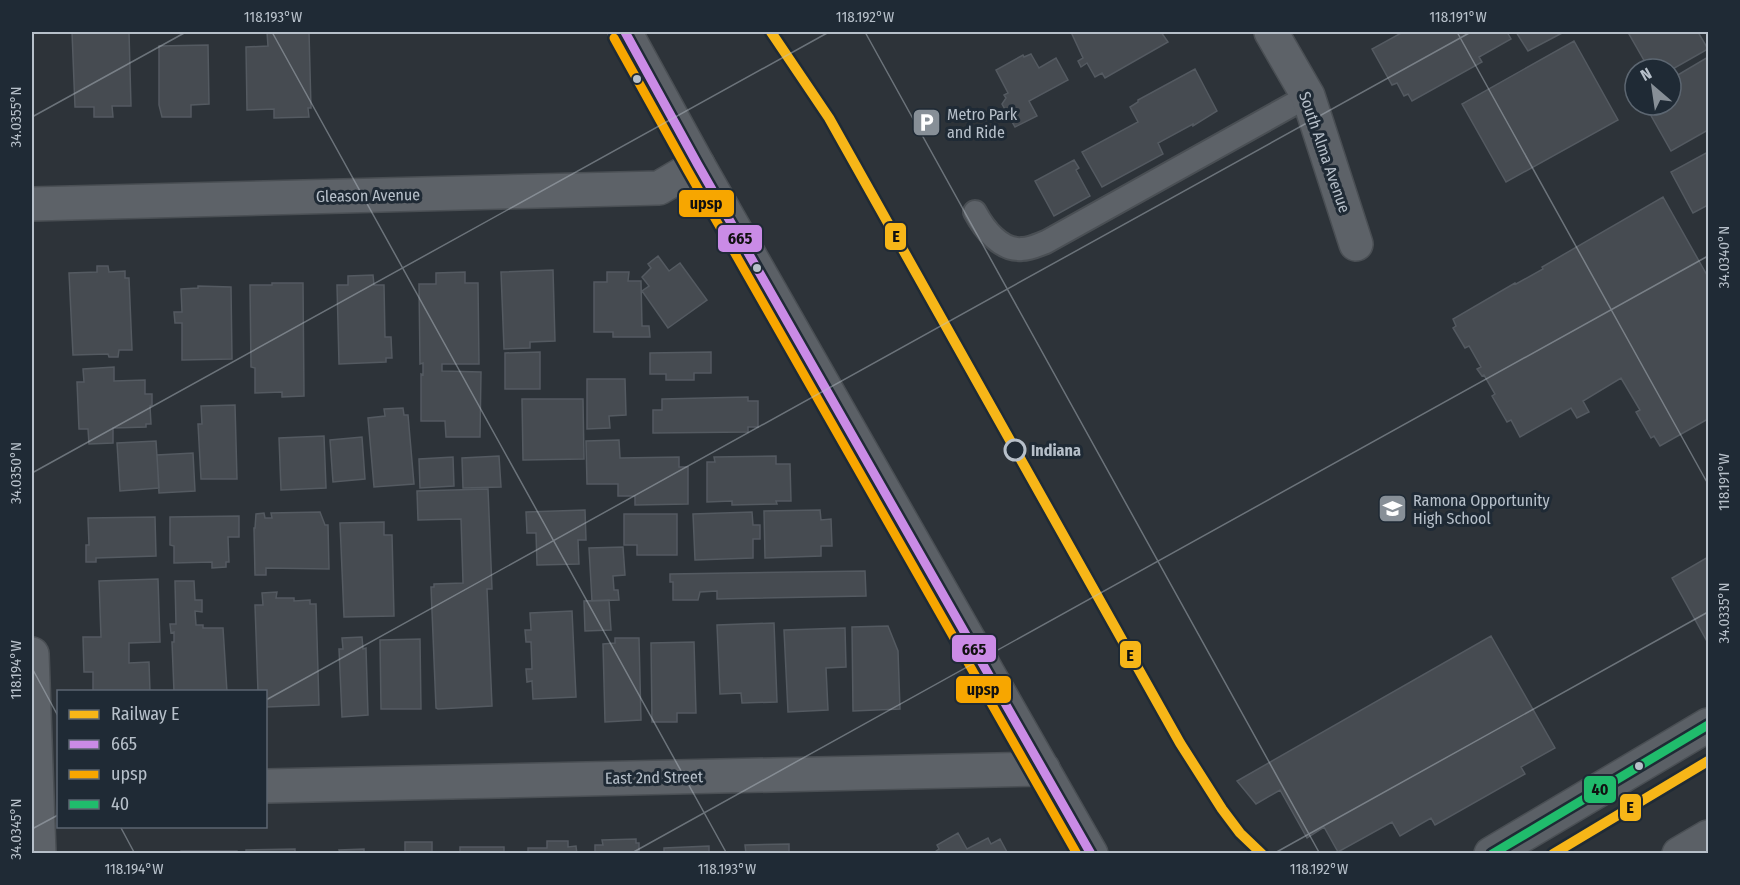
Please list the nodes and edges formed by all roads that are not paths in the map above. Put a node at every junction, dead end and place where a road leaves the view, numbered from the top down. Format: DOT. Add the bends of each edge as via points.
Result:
graph roads {
  1 [pos="625,32"];
  2 [pos="1271,32"];
  3 [pos="1308,96"];
  4 [pos="698,165"];
  5 [pos="32,204"];
  6 [pos="975,212"];
  7 [pos="1356,244"];
  8 [pos="32,654"];
  9 [pos="1708,725"];
  10 [pos="1043,769"];
  11 [pos="267,786"];
  12 [pos="42,791"];
  13 [pos="1708,837"];
  14 [pos="39,854"];
  15 [pos="1091,854"];
  16 [pos="1491,854"];
  17 [pos="1679,854"];
  1 -- 4 [label="street"];
  2 -- 3 [label="street, South Alma Avenue"];
  3 -- 6 [label="lane" via="1046,242 1021,250 1000,243 982,226"];
  3 -- 7 [label="street, South Alma Avenue"];
  4 -- 5 [label="street, Gleason Avenue" via="659,188"];
  4 -- 10 [label="street"];
  8 -- 12 [label="street"];
  9 -- 16 [label="street"];
  10 -- 11 [label="street, East 2nd Street"];
  10 -- 15 [label="street"];
  12 -- 14 [label="street"];
  13 -- 17 [label="street"];
}
